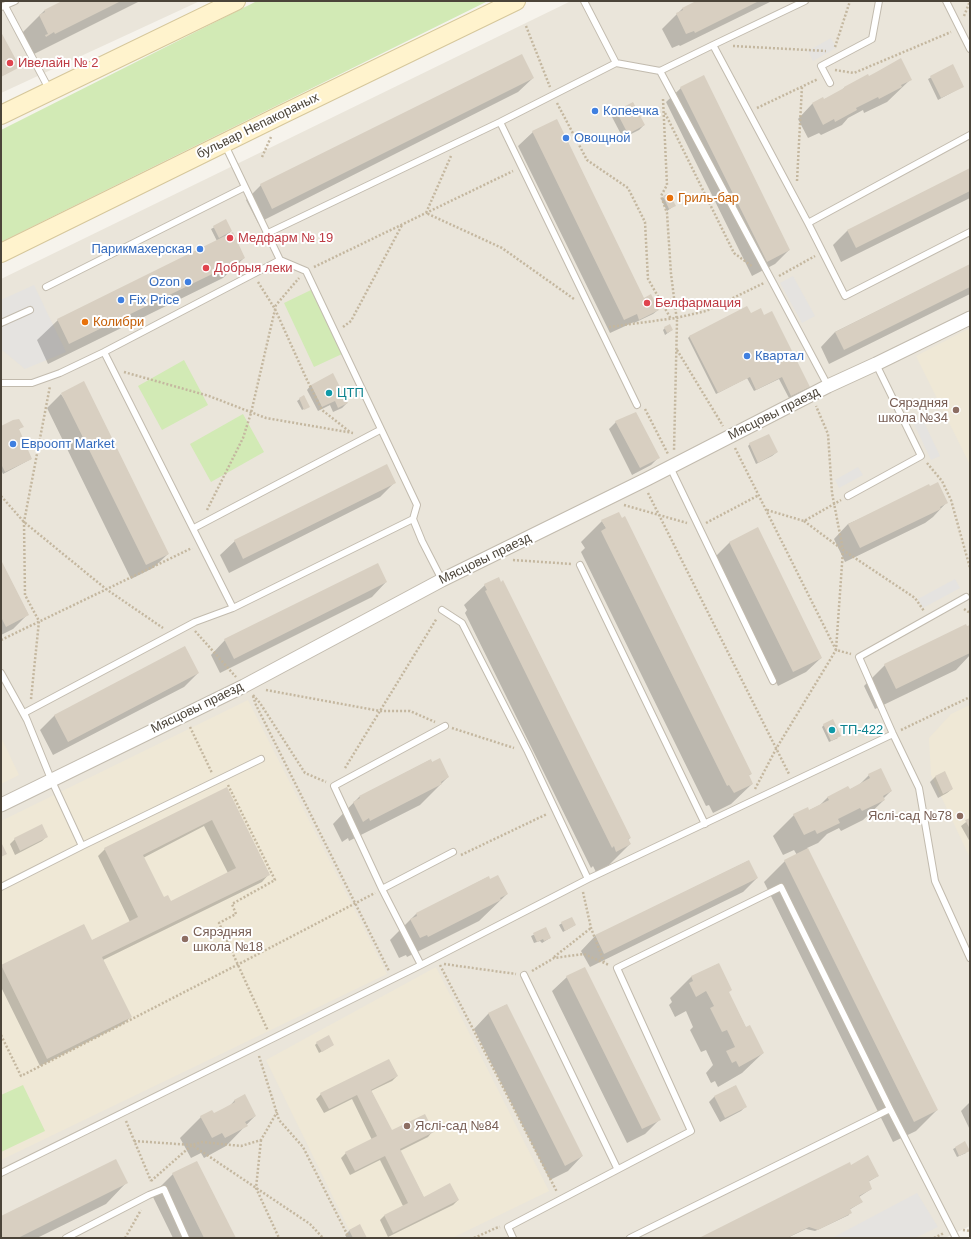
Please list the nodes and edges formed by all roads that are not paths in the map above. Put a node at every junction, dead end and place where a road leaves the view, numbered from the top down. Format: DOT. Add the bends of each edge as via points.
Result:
graph roads {
  1 [pos="15,1"];
  2 [pos="236,1"];
  3 [pos="516,1"];
  4 [pos="584,1"];
  5 [pos="805,1"];
  6 [pos="880,1"];
  7 [pos="946,1"];
  8 [pos="3,7"];
  9 [pos="713,46"];
  10 [pos="970,49"];
  11 [pos="616,63"];
  12 [pos="660,71"];
  13 [pos="830,83"];
  14 [pos="50,91"];
  15 [pos="1,115"];
  16 [pos="500,122"];
  17 [pos="970,136"];
  18 [pos="224,143"];
  19 [pos="245,187"];
  20 [pos="808,222"];
  21 [pos="970,232"];
  22 [pos="266,234"];
  23 [pos="1,253"];
  24 [pos="280,260"];
  25 [pos="46,288"];
  26 [pos="30,310"];
  27 [pos="970,318"];
  28 [pos="1,323"];
  29 [pos="104,352"];
  30 [pos="876,364"];
  31 [pos="1,382"];
  32 [pos="828,386"];
  33 [pos="637,405"];
  34 [pos="380,430"];
  35 [pos="672,466"];
  36 [pos="848,496"];
  37 [pos="413,519"];
  38 [pos="194,528"];
  39 [pos="580,565"];
  40 [pos="442,580"];
  41 [pos="966,597"];
  42 [pos="233,608"];
  43 [pos="442,610"];
  44 [pos="1,673"];
  45 [pos="772,681"];
  46 [pos="27,720"];
  47 [pos="445,726"];
  48 [pos="893,734"];
  49 [pos="261,759"];
  50 [pos="51,779"];
  51 [pos="1,805"];
  52 [pos="705,824"];
  53 [pos="82,846"];
  54 [pos="453,852"];
  55 [pos="588,879"];
  56 [pos="1,887"];
  57 [pos="382,889"];
  58 [pos="970,958"];
  59 [pos="421,966"];
  60 [pos="524,975"];
  61 [pos="890,1109"];
  62 [pos="617,1168"];
  63 [pos="1,1172"];
  64 [pos="66,1238"];
  65 [pos="186,1238"];
  66 [pos="513,1238"];
  67 [pos="630,1238"];
  68 [pos="956,1238"];
  1 -- 8 [label="lane"];
  2 -- 14 [label="main road"];
  3 -- 18 [label="main road, бульвар Непакораных"];
  4 -- 11 [label="lane"];
  5 -- 9 [label="lane"];
  6 -- 13 [label="lane" via="872,39 821,66"];
  7 -- 10 [label="lane"];
  8 -- 14 [label="lane"];
  9 -- 12 [label="lane"];
  9 -- 20 [label="lane"];
  11 -- 12 [label="lane"];
  11 -- 16 [label="lane"];
  12 -- 32 [label="lane"];
  14 -- 15 [label="main road"];
  16 -- 22 [label="lane"];
  16 -- 33 [label="lane"];
  17 -- 20 [label="lane"];
  18 -- 19 [label="lane"];
  18 -- 23 [label="main road, бульвар Непакораных"];
  19 -- 22 [label="lane"];
  19 -- 25 [label="lane"];
  20 -- 21 [label="lane" via="845,296"];
  22 -- 24 [label="lane"];
  24 -- 29 [label="lane"];
  24 -- 34 [label="lane" via="306,271"];
  26 -- 28 [label="lane"];
  27 -- 30 [label="street, Мясцовы праезд"];
  29 -- 31 [label="lane" via="32,383"];
  29 -- 38 [label="lane"];
  30 -- 32 [label="street, Мясцовы праезд"];
  30 -- 36 [label="lane" via="921,456"];
  32 -- 35 [label="street, Мясцовы праезд"];
  34 -- 37 [label="lane" via="417,505"];
  34 -- 38 [label="lane"];
  35 -- 40 [label="street, Мясцовы праезд"];
  35 -- 45 [label="lane" via="698,527"];
  37 -- 40 [label="lane"];
  37 -- 42 [label="lane"];
  38 -- 42 [label="lane"];
  39 -- 52 [label="lane"];
  40 -- 50 [label="street, Мясцовы праезд" via="244,686"];
  41 -- 48 [label="lane" via="859,657"];
  42 -- 46 [label="lane" via="190,625 30,709 24,713"];
  43 -- 55 [label="lane" via="462,623 528,752"];
  44 -- 46 [label="lane"];
  46 -- 50 [label="lane"];
  47 -- 57 [label="lane" via="334,786"];
  48 -- 52 [label="lane"];
  48 -- 58 [label="lane" via="919,788 935,881"];
  49 -- 53 [label="lane"];
  50 -- 51 [label="street, Мясцовы праезд"];
  50 -- 53 [label="lane"];
  52 -- 55 [label="lane"];
  53 -- 56 [label="lane"];
  54 -- 57 [label="lane"];
  55 -- 59 [label="lane"];
  57 -- 59 [label="lane"];
  59 -- 63 [label="lane"];
  60 -- 62 [label="lane"];
  61 -- 62 [label="lane" via="781,887 617,968 691,1131"];
  61 -- 67 [label="lane"];
  61 -- 68 [label="lane"];
  62 -- 66 [label="lane" via="508,1227"];
  64 -- 65 [label="lane" via="164,1189"];
}
